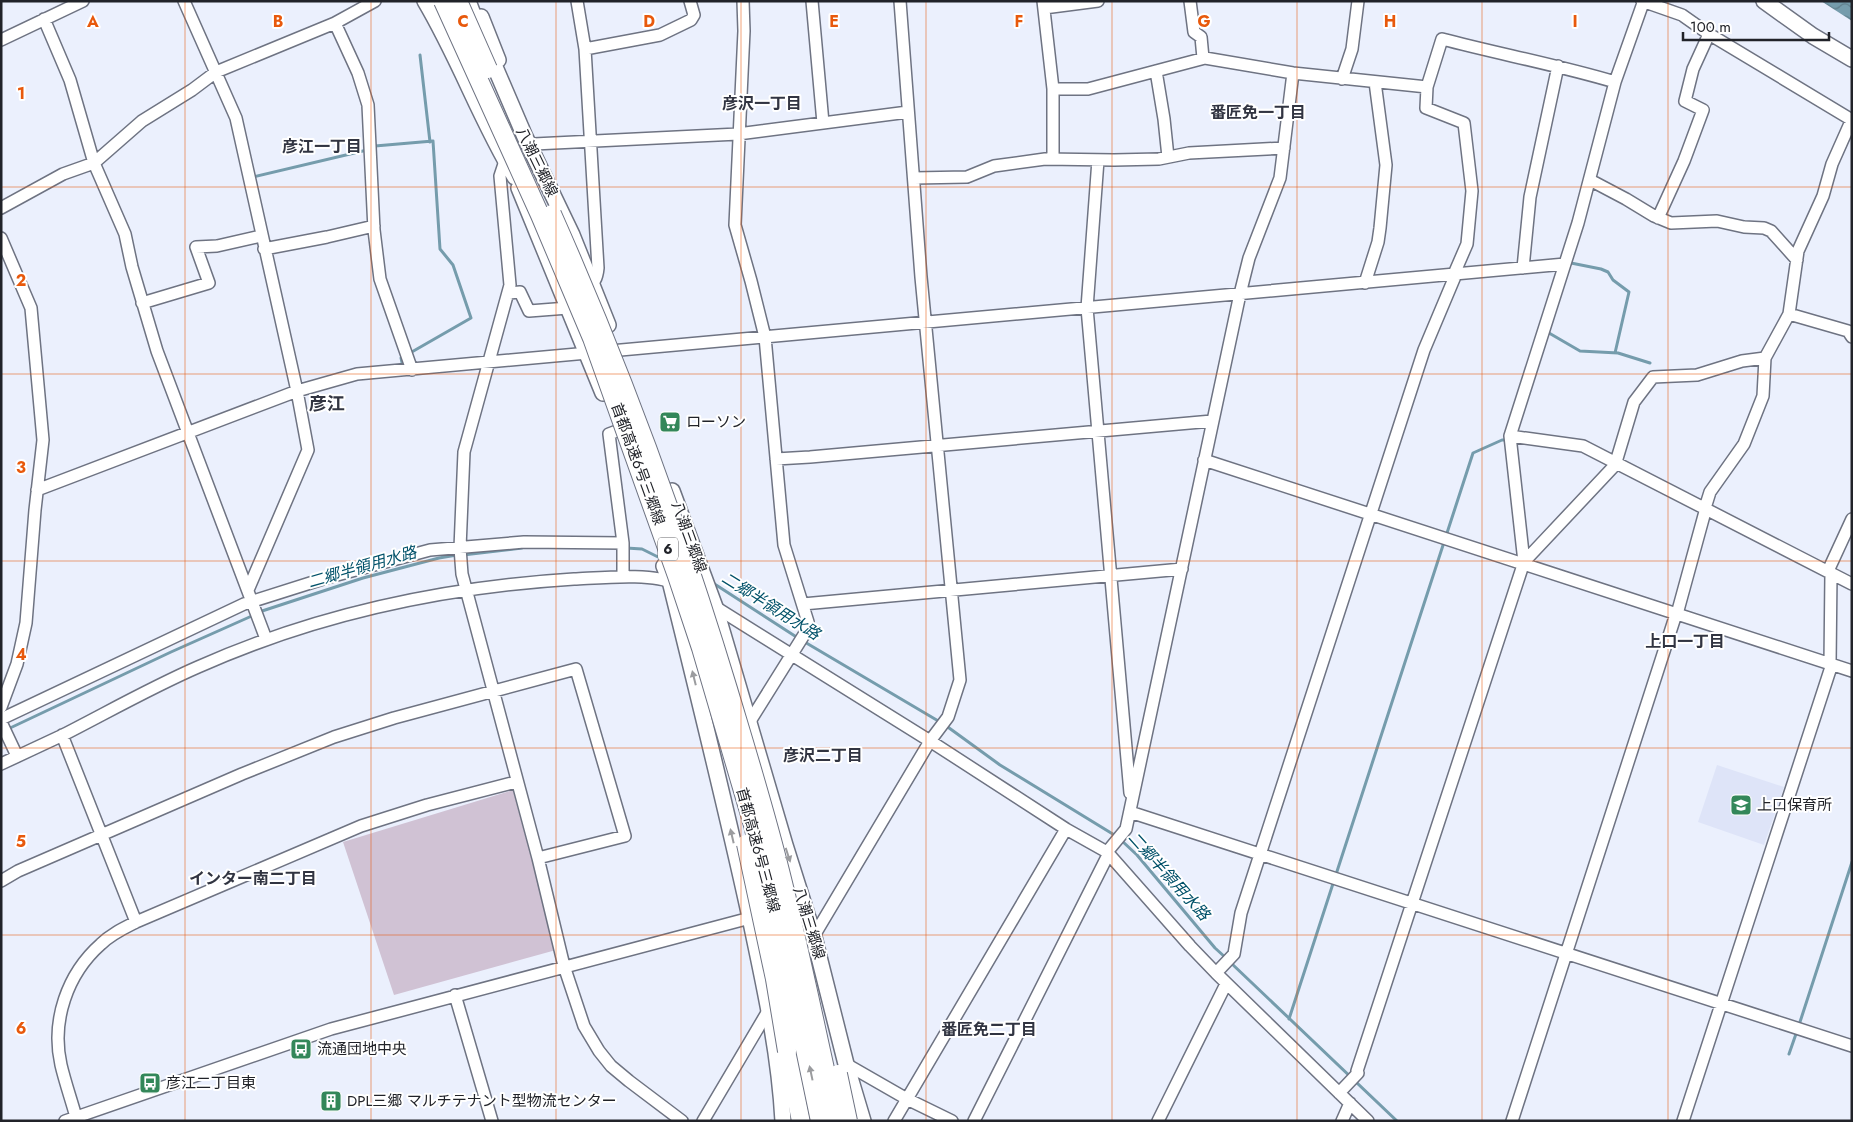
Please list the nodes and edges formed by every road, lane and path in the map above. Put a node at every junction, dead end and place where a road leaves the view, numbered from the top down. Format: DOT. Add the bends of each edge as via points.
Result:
graph roads {
  1 [pos="83,1"];
  2 [pos="184,1"];
  3 [pos="375,1"];
  4 [pos="425,1"];
  5 [pos="434,1"];
  6 [pos="443,1"];
  7 [pos="458,1"];
  8 [pos="468,1"];
  9 [pos="476,1"];
  10 [pos="577,1"];
  11 [pos="690,1"];
  12 [pos="743,1"];
  13 [pos="812,1"];
  14 [pos="900,1"];
  15 [pos="1098,1"];
  16 [pos="1190,1"];
  17 [pos="1358,1"];
  18 [pos="1764,1"];
  19 [pos="1643,2"];
  20 [pos="1044,5"];
  21 [pos="44,19"];
  22 [pos="335,22"];
  23 [pos="1709,34"];
  24 [pos="1,40"];
  25 [pos="585,49"];
  26 [pos="1202,58"];
  27 [pos="1852,59"];
  28 [pos="1558,66"];
  29 [pos="1156,71"];
  30 [pos="216,72"];
  31 [pos="1293,73"];
  32 [pos="1342,79"];
  33 [pos="1375,82"];
  34 [pos="1615,82"];
  35 [pos="1426,87"];
  36 [pos="1053,89"];
  37 [pos="908,112"];
  38 [pos="1852,119"];
  39 [pos="822,123"];
  40 [pos="738,134"];
  41 [pos="590,141"];
  42 [pos="534,144"];
  43 [pos="1284,148"];
  44 [pos="1168,157"];
  45 [pos="1054,160"];
  46 [pos="1098,160"];
  47 [pos="505,161"];
  48 [pos="94,163"];
  49 [pos="515,177"];
  50 [pos="914,178"];
  51 [pos="545,180"];
  52 [pos="1590,180"];
  53 [pos="1,208"];
  54 [pos="1658,218"];
  55 [pos="374,226"];
  56 [pos="261,236"];
  57 [pos="1,238"];
  58 [pos="264,249"];
  59 [pos="1797,260"];
  60 [pos="1565,264"];
  61 [pos="1523,268"];
  62 [pos="1455,274"];
  63 [pos="1365,283"];
  64 [pos="592,284"];
  65 [pos="509,293"];
  66 [pos="1240,294"];
  67 [pos="142,303"];
  68 [pos="567,305"];
  69 [pos="1087,308"];
  70 [pos="1789,314"];
  71 [pos="925,322"];
  72 [pos="765,337"];
  73 [pos="1852,337"];
  74 [pos="619,351"];
  75 [pos="588,354"];
  76 [pos="1764,358"];
  77 [pos="488,363"];
  78 [pos="412,370"];
  79 [pos="297,391"];
  80 [pos="646,420"];
  81 [pos="1212,420"];
  82 [pos="1098,431"];
  83 [pos="617,432"];
  84 [pos="188,433"];
  85 [pos="1510,436"];
  86 [pos="938,445"];
  87 [pos="776,459"];
  88 [pos="1204,460"];
  89 [pos="1616,463"];
  90 [pos="37,490"];
  91 [pos="1706,508"];
  92 [pos="1370,514"];
  93 [pos="1852,519"];
  94 [pos="623,543"];
  95 [pos="460,548"];
  96 [pos="1523,564"];
  97 [pos="1182,569"];
  98 [pos="1829,572"];
  99 [pos="1111,576"];
  100 [pos="623,577"];
  101 [pos="670,581"];
  102 [pos="1852,584"];
  103 [pos="248,590"];
  104 [pos="466,590"];
  105 [pos="951,591"];
  106 [pos="252,601"];
  107 [pos="803,604"];
  108 [pos="715,607"];
  109 [pos="1677,614"];
  110 [pos="266,639"];
  111 [pos="702,648"];
  112 [pos="792,654"];
  113 [pos="1831,664"];
  114 [pos="1852,671"];
  115 [pos="492,691"];
  116 [pos="1,707"];
  117 [pos="1,721"];
  118 [pos="749,724"];
  119 [pos="62,735"];
  120 [pos="930,741"];
  121 [pos="16,756"];
  122 [pos="1,764"];
  123 [pos="764,776"];
  124 [pos="718,781"];
  125 [pos="516,782"];
  126 [pos="1130,809"];
  127 [pos="1066,829"];
  128 [pos="102,835"];
  129 [pos="1108,853"];
  130 [pos="1260,854"];
  131 [pos="538,858"];
  132 [pos="780,870"];
  133 [pos="1,881"];
  134 [pos="1411,903"];
  135 [pos="750,918"];
  136 [pos="136,922"];
  137 [pos="814,937"];
  138 [pos="1566,953"];
  139 [pos="564,966"];
  140 [pos="1216,973"];
  141 [pos="1226,984"];
  142 [pos="455,995"];
  143 [pos="1720,1004"];
  144 [pos="770,1008"];
  145 [pos="1852,1046"];
  146 [pos="787,1051"];
  147 [pos="846,1064"];
  148 [pos="1339,1093"];
  149 [pos="907,1099"];
  150 [pos="1350,1103"];
  151 [pos="76,1116"];
  152 [pos="65,1121"];
  153 [pos="492,1121"];
  154 [pos="682,1121"];
  155 [pos="703,1121"];
  156 [pos="783,1121"];
  157 [pos="794,1121"];
  158 [pos="801,1121"];
  159 [pos="820,1121"];
  160 [pos="834,1121"];
  161 [pos="848,1121"];
  162 [pos="863,1121"];
  163 [pos="894,1121"];
  164 [pos="952,1121"];
  165 [pos="974,1121"];
  166 [pos="1158,1121"];
  167 [pos="1342,1121"];
  168 [pos="1368,1121"];
  169 [pos="1512,1121"];
  170 [pos="1683,1121"];
  1 -- 21 [label="street"];
  2 -- 30 [label="street"];
  3 -- 22 [label="street"];
  4 -- 47 [label="main road" via="458,60"];
  5 -- 49 [label="main road, 八潮三郷線" via="506,148"];
  6 -- 111 [label="highway, 首都高速6号三郷線 / 6, bridge" via="592,338"];
  7 -- 132 [label="highway, 首都高速6号三郷線 / 6, bridge" via="583,282 651,454 705,612"];
  8 -- 51 [label="main road, 八潮三郷線"];
  9 -- 42 [label="main road"];
  10 -- 25 [label="street"];
  11 -- 25 [label="street" via="694,15 691,20 660,35"];
  12 -- 40 [label="street"];
  13 -- 39 [label="street"];
  14 -- 37 [label="street"];
  15 -- 20 [label="street"];
  16 -- 26 [label="street" via="1194,32 1201,36"];
  17 -- 32 [label="street" via="1352,48"];
  18 -- 27 [label="main road"];
  19 -- 23 [label="street" via="1682,15"];
  19 -- 34 [label="street"];
  20 -- 36 [label="street"];
  21 -- 24 [label="street"];
  21 -- 48 [label="street" via="70,80"];
  22 -- 30 [label="street"];
  22 -- 55 [label="street" via="358,73 368,105"];
  23 -- 38 [label="street"];
  23 -- 54 [label="street" via="1693,69 1686,101 1703,110"];
  25 -- 41 [label="street"];
  26 -- 29 [label="street"];
  26 -- 31 [label="street"];
  28 -- 34 [label="street"];
  28 -- 35 [label="street" via="1442,39"];
  28 -- 61 [label="street" via="1530,197"];
  29 -- 36 [label="street" via="1088,89"];
  29 -- 44 [label="street"];
  30 -- 48 [label="street" via="142,121"];
  30 -- 56 [label="street" via="236,118"];
  31 -- 32 [label="street"];
  31 -- 43 [label="street"];
  32 -- 33 [label="street"];
  33 -- 35 [label="street"];
  33 -- 63 [label="street" via="1386,165 1378,242"];
  34 -- 52 [label="street"];
  35 -- 62 [label="street" via="1426,108 1464,123 1472,191 1467,244"];
  36 -- 45 [label="street"];
  37 -- 39 [label="street"];
  37 -- 50 [label="street"];
  38 -- 59 [label="street" via="1834,158 1823,196 1798,250"];
  39 -- 40 [label="street"];
  40 -- 41 [label="street"];
  40 -- 72 [label="street" via="735,225"];
  41 -- 42 [label="street"];
  41 -- 64 [label="street" via="598,268 597,278"];
  42 -- 51 [label="main road"];
  43 -- 44 [label="street"];
  43 -- 66 [label="street" via="1280,178 1249,258"];
  44 -- 46 [label="street"];
  45 -- 46 [label="street"];
  45 -- 50 [label="street" via="994,166 967,177"];
  46 -- 69 [label="street"];
  47 -- 49 [label="main road"];
  47 -- 65 [label="street" via="500,176"];
  48 -- 53 [label="street" via="63,174"];
  48 -- 67 [label="street" via="125,234"];
  49 -- 68 [label="main road, 八潮三郷線"];
  50 -- 71 [label="street"];
  51 -- 64 [label="main road, 八潮三郷線"];
  52 -- 54 [label="street"];
  52 -- 60 [label="street"];
  54 -- 59 [label="street" via="1671,223 1717,221 1764,228 1771,231"];
  55 -- 58 [label="street"];
  55 -- 78 [label="street" via="380,279"];
  56 -- 58 [label="street"];
  56 -- 67 [label="street" via="217,246 196,247 210,283"];
  57 -- 90 [label="street" via="31,308 43,440"];
  58 -- 79 [label="street"];
  59 -- 70 [label="street"];
  60 -- 61 [label="street"];
  60 -- 85 [label="street"];
  61 -- 62 [label="street"];
  62 -- 63 [label="street"];
  62 -- 92 [label="street" via="1424,350"];
  63 -- 66 [label="street"];
  64 -- 68 [label="street" via="569,295"];
  64 -- 74 [label="main road, 八潮三郷線"];
  65 -- 68 [label="street" via="520,292 529,311"];
  65 -- 77 [label="street"];
  66 -- 69 [label="street"];
  66 -- 81 [label="street"];
  67 -- 84 [label="street"];
  68 -- 75 [label="main road, 八潮三郷線"];
  69 -- 71 [label="street"];
  69 -- 82 [label="street"];
  70 -- 73 [label="street" via="1848,331"];
  70 -- 76 [label="street"];
  71 -- 72 [label="street"];
  71 -- 86 [label="street"];
  72 -- 74 [label="street"];
  72 -- 87 [label="street"];
  74 -- 75 [label="street"];
  74 -- 80 [label="main road, 八潮三郷線"];
  75 -- 77 [label="street"];
  75 -- 83 [label="main road, 八潮三郷線"];
  76 -- 89 [label="street" via="1742,361 1697,375 1653,377 1634,402"];
  76 -- 91 [label="street" via="1763,396 1744,444 1710,492"];
  77 -- 78 [label="street"];
  77 -- 95 [label="street" via="464,452"];
  78 -- 79 [label="street" via="356,374"];
  79 -- 84 [label="street"];
  79 -- 103 [label="street" via="308,450"];
  80 -- 83 [label="street" via="643,433 628,439"];
  80 -- 108 [label="main road, 八潮三郷線"];
  81 -- 82 [label="street"];
  81 -- 88 [label="street"];
  82 -- 86 [label="street"];
  82 -- 99 [label="street"];
  83 -- 94 [label="street" via="609,434"];
  83 -- 101 [label="main road, 八潮三郷線"];
  84 -- 90 [label="street"];
  84 -- 103 [label="street"];
  85 -- 89 [label="street" via="1582,446"];
  85 -- 96 [label="street"];
  86 -- 87 [label="street"];
  86 -- 105 [label="street"];
  87 -- 107 [label="street" via="784,545"];
  88 -- 92 [label="street"];
  88 -- 97 [label="street"];
  89 -- 91 [label="street"];
  89 -- 96 [label="street"];
  90 -- 116 [label="street" via="26,623 17,664"];
  91 -- 98 [label="street"];
  91 -- 109 [label="street"];
  92 -- 96 [label="street"];
  92 -- 130 [label="street"];
  93 -- 98 [label="street"];
  94 -- 95 [label="street" via="524,542"];
  94 -- 100 [label="street"];
  95 -- 104 [label="street"];
  95 -- 106 [label="street" via="430,550"];
  96 -- 109 [label="street"];
  96 -- 134 [label="street"];
  97 -- 99 [label="street"];
  97 -- 126 [label="street"];
  98 -- 102 [label="street"];
  98 -- 113 [label="street"];
  99 -- 105 [label="street"];
  99 -- 126 [label="street" via="1130,771"];
  100 -- 101 [label="street"];
  100 -- 104 [label="street" via="548,580"];
  101 -- 108 [label="street"];
  124 -- 101 [label="main road, 八潮三郷線, one-way"];
  103 -- 106 [label="street"];
  104 -- 110 [label="street" via="377,606"];
  104 -- 115 [label="street"];
  105 -- 107 [label="street"];
  105 -- 120 [label="street" via="960,680 946,719"];
  106 -- 110 [label="street"];
  106 -- 117 [label="street"];
  107 -- 112 [label="street" via="807,630"];
  108 -- 112 [label="street"];
  108 -- 118 [label="main road, 八潮三郷線"];
  109 -- 113 [label="street"];
  109 -- 138 [label="street"];
  110 -- 119 [label="street" via="197,667"];
  111 -- 146 [label="highway, bridge" via="712,707 771,960"];
  159 -- 111 [label="highway, 首都高速6号三郷線 / 6, one-way, bridge" via="786,958 753,825"];
  112 -- 118 [label="street"];
  112 -- 120 [label="street"];
  113 -- 114 [label="street"];
  113 -- 143 [label="street"];
  115 -- 125 [label="street"];
  115 -- 128 [label="street" via="334,737"];
  115 -- 131 [label="street" via="576,669 625,836"];
  117 -- 121 [label="street"];
  118 -- 123 [label="main road, 八潮三郷線"];
  118 -- 124 [label="street"];
  119 -- 121 [label="street"];
  119 -- 128 [label="street"];
  120 -- 127 [label="street"];
  120 -- 137 [label="street"];
  121 -- 122 [label="street"];
  123 -- 135 [label="street" via="747,811 747,822 766,902 763,909"];
  123 -- 137 [label="main road, 八潮三郷線, one-way"];
  135 -- 124 [label="main road, 八潮三郷線, one-way"];
  125 -- 131 [label="street"];
  125 -- 136 [label="street" via="362,826"];
  126 -- 129 [label="street" via="1124,833"];
  126 -- 130 [label="street"];
  127 -- 129 [label="street"];
  127 -- 149 [label="street"];
  128 -- 133 [label="street"];
  128 -- 136 [label="street"];
  129 -- 140 [label="street"];
  129 -- 165 [label="street"];
  130 -- 134 [label="street"];
  130 -- 140 [label="street" via="1241,913 1234,954"];
  131 -- 139 [label="street"];
  132 -- 160 [label="highway, 首都高速6号三郷線 / 6, bridge"];
  132 -- 161 [label="highway, bridge" via="814,977"];
  134 -- 138 [label="street"];
  134 -- 148 [label="street" via="1358,1072"];
  135 -- 139 [label="street"];
  135 -- 144 [label="main road, 八潮三郷線"];
  136 -- 151 [label="street" via="101,943 85,960 61,1006 58,1034 61,1064"];
  137 -- 144 [label="street"];
  137 -- 147 [label="main road, 八潮三郷線"];
  138 -- 143 [label="street"];
  138 -- 169 [label="street"];
  139 -- 142 [label="street"];
  139 -- 154 [label="street" via="584,1026 599,1051 611,1066"];
  140 -- 141 [label="street"];
  141 -- 148 [label="street"];
  141 -- 166 [label="street"];
  142 -- 151 [label="street" via="331,1029"];
  142 -- 153 [label="street"];
  143 -- 145 [label="street"];
  143 -- 170 [label="street"];
  144 -- 155 [label="street"];
  144 -- 156 [label="main road, 八潮三郷線" via="781,1077"];
  146 -- 157 [label="highway"];
  146 -- 158 [label="highway"];
  147 -- 149 [label="street"];
  147 -- 162 [label="main road, 八潮三郷線"];
  148 -- 150 [label="street"];
  149 -- 163 [label="street"];
  149 -- 164 [label="street"];
  150 -- 167 [label="street"];
  150 -- 168 [label="street"];
  151 -- 152 [label="street"];
}
